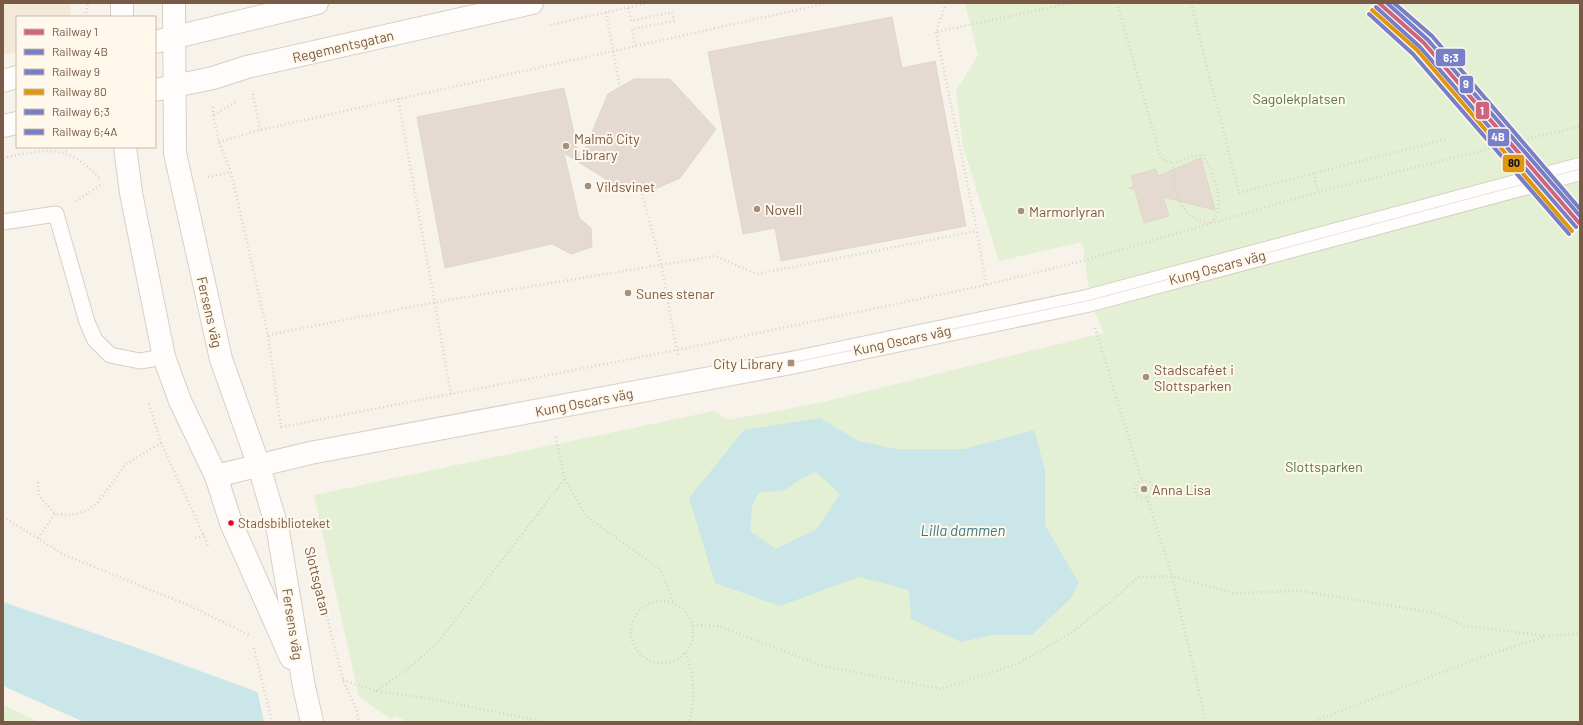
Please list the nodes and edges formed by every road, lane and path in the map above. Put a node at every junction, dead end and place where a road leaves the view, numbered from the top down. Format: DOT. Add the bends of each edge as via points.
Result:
graph roads {
  1 [pos="88,3"];
  2 [pos="122,3"];
  3 [pos="174,3"];
  4 [pos="317,3"];
  5 [pos="532,3"];
  6 [pos="828,3"];
  7 [pos="946,3"];
  8 [pos="1072,3"];
  9 [pos="1117,3"];
  10 [pos="1191,3"];
  11 [pos="628,8"];
  12 [pos="606,12"];
  13 [pos="85,16"];
  14 [pos="122,16"];
  15 [pos="936,32"];
  16 [pos="164,39"];
  17 [pos="635,46"];
  18 [pos="612,51"];
  19 [pos="16,77"];
  20 [pos="213,78"];
  21 [pos="3,81"];
  22 [pos="164,88"];
  23 [pos="620,88"];
  24 [pos="398,98"];
  25 [pos="16,123"];
  26 [pos="3,126"];
  27 [pos="1580,126"];
  28 [pos="1446,139"];
  29 [pos="219,142"];
  30 [pos="65,148"];
  31 [pos="124,148"];
  32 [pos="67,154"];
  33 [pos="1173,164"];
  34 [pos="1580,169"];
  35 [pos="1314,173"];
  36 [pos="103,184"];
  37 [pos="641,190"];
  38 [pos="1318,192"];
  39 [pos="56,214"];
  40 [pos="3,222"];
  41 [pos="1210,224"];
  42 [pos="977,231"];
  43 [pos="661,264"];
  44 [pos="986,285"];
  45 [pos="1087,301"];
  46 [pos="436,302"];
  47 [pos="268,335"];
  48 [pos="677,350"];
  49 [pos="164,357"];
  50 [pos="684,382"];
  51 [pos="451,394"];
  52 [pos="548,409"];
  53 [pos="281,427"];
  54 [pos="161,443"];
  55 [pos="288,458"];
  56 [pos="259,466"];
  57 [pos="216,476"];
  58 [pos="566,479"];
  59 [pos="1142,481"];
  60 [pos="38,482"];
  61 [pos="1147,497"];
  62 [pos="55,514"];
  63 [pos="3,517"];
  64 [pos="38,538"];
  65 [pos="314,564"];
  66 [pos="1172,576"];
  67 [pos="674,603"];
  68 [pos="693,625"];
  69 [pos="1580,633"];
  70 [pos="251,636"];
  71 [pos="1548,636"];
  72 [pos="685,653"];
  73 [pos="258,667"];
  74 [pos="343,680"];
  75 [pos="304,687"];
  76 [pos="376,691"];
  77 [pos="272,722"];
  78 [pos="312,722"];
  79 [pos="359,722"];
  80 [pos="545,722"];
  81 [pos="689,722"];
  82 [pos="1206,722"];
  83 [pos="1312,722"];
  1 -- 13 [label="path"];
  2 -- 14 [label="main road"];
  3 -- 16 [label="main road, Fersens väg"];
  4 -- 16 [label="main road"];
  5 -- 20 [label="main road, Regementsgatan"];
  6 -- 17 [label="path"];
  7 -- 15 [label="path"];
  8 -- 15 [label="path"];
  9 -- 33 [label="path" via="1161,159"];
  10 -- 35 [label="path" via="1239,193"];
  11 -- 17 [label="path" via="630,21 672,12 674,21 632,29"];
  12 -- 18 [label="path"];
  15 -- 42 [label="path"];
  16 -- 22 [label="main road, Fersens väg"];
  17 -- 18 [label="path"];
  18 -- 23 [label="path"];
  18 -- 24 [label="path"];
  19 -- 21 [label="main road"];
  20 -- 22 [label="main road, Regementsgatan"];
  20 -- 29 [label="path" via="213,116"];
  22 -- 56 [label="main road, Fersens väg" via="185,204 221,359"];
  24 -- 29 [label="path"];
  24 -- 46 [label="path"];
  25 -- 26 [label="main road"];
  27 -- 38 [label="path"];
  28 -- 35 [label="path"];
  29 -- 47 [label="path" via="231,172"];
  30 -- 32 [label="path"];
  31 -- 49 [label="main road, Fersens väg"];
  33 -- 41 [label="path" via="1173,175 1182,206 1193,217"];
  33 -- 41 [label="path" via="1203,155 1209,165 1218,195 1218,211"];
  34 -- 45 [label="main road, Kung Oscars väg"];
  35 -- 38 [label="path"];
  36 -- 39 [label="path"];
  37 -- 43 [label="path"];
  38 -- 41 [label="path"];
  39 -- 40 [label="lane"];
  39 -- 49 [label="lane" via="87,322 95,340 110,356 140,361"];
  41 -- 44 [label="path" via="1086,260"];
  42 -- 43 [label="path" via="757,274 715,256"];
  42 -- 44 [label="path"];
  43 -- 46 [label="path"];
  43 -- 48 [label="path"];
  44 -- 48 [label="path"];
  45 -- 50 [label="main road, Kung Oscars väg"];
  45 -- 59 [label="path"];
  46 -- 47 [label="path"];
  46 -- 51 [label="path"];
  47 -- 53 [label="path"];
  48 -- 50 [label="path"];
  48 -- 51 [label="path"];
  49 -- 57 [label="main road, Fersens väg" via="180,401"];
  50 -- 52 [label="main road, Kung Oscars väg"];
  51 -- 53 [label="path"];
  52 -- 55 [label="main road, Kung Oscars väg"];
  52 -- 58 [label="path"];
  53 -- 55 [label="path"];
  54 -- 62 [label="path" via="126,464 98,502 86,511 70,515"];
  55 -- 56 [label="main road, Kung Oscars väg"];
  56 -- 57 [label="main road, Kung Oscars väg"];
  56 -- 75 [label="main road, Fersens väg" via="278,531"];
  57 -- 75 [label="main road, Fersens väg" via="231,523"];
  58 -- 67 [label="path" via="588,517 660,569"];
  58 -- 76 [label="path" via="439,641"];
  59 -- 61 [label="path" via="1148,482 1152,487 1152,493"];
  59 -- 61 [label="path" via="1136,485 1136,492 1140,497"];
  60 -- 62 [label="path" via="39,496"];
  61 -- 66 [label="path"];
  62 -- 64 [label="path"];
  63 -- 64 [label="path"];
  64 -- 70 [label="path" via="65,555 188,605"];
  65 -- 74 [label="path, Slottsgatan"];
  66 -- 68 [label="path" via="1138,577 1070,634 1017,664 941,689 824,666 719,626"];
  66 -- 71 [label="path" via="1233,593 1301,591 1436,613 1464,626"];
  66 -- 82 [label="path"];
  67 -- 68 [label="path" via="683,608"];
  67 -- 72 [label="path" via="655,601 638,612 630,631 632,642 637,652 656,663 677,660"];
  68 -- 72 [label="path" via="691,645"];
  69 -- 71 [label="path"];
  71 -- 83 [label="path" via="1485,656"];
  72 -- 81 [label="path" via="691,667 692,709"];
  73 -- 77 [label="path"];
  74 -- 76 [label="path"];
  74 -- 79 [label="path, Slottsgatan" via="356,708"];
  75 -- 78 [label="main road"];
  76 -- 80 [label="path" via="432,699"];
}
